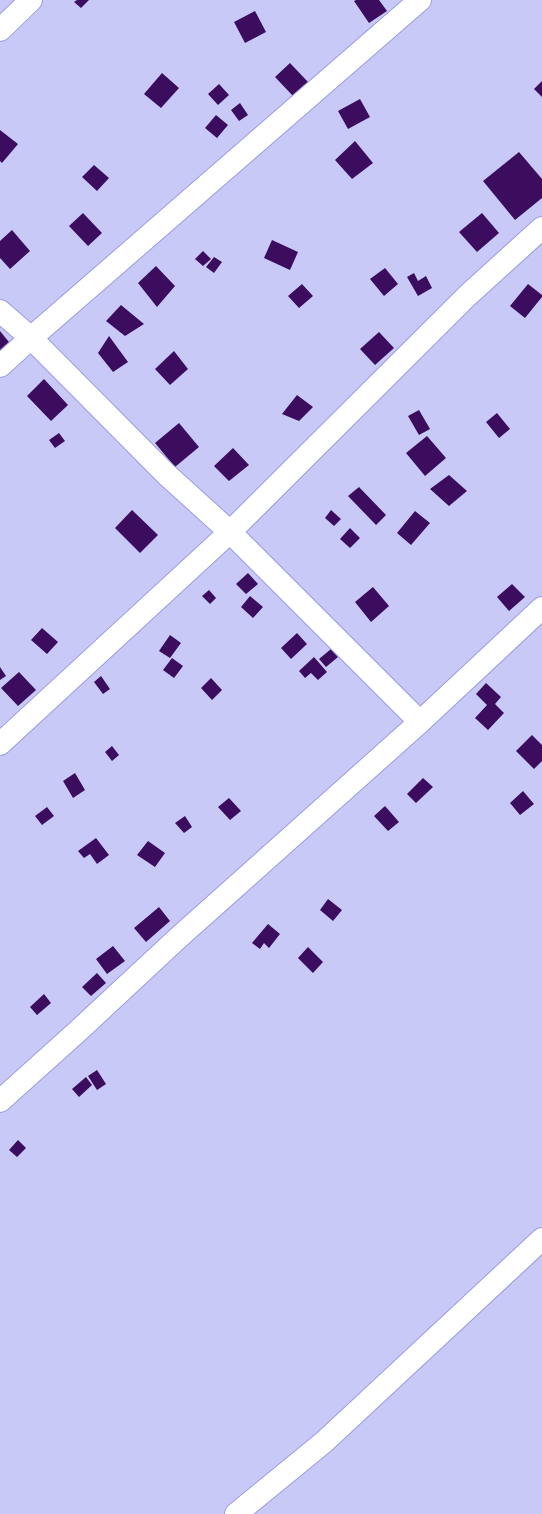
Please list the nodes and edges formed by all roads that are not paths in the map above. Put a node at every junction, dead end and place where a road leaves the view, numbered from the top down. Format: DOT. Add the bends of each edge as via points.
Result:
graph roads {
  1 [pos="32,0"];
  2 [pos="420,0"];
  3 [pos="0,30"];
  4 [pos="542,228"];
  5 [pos="0,311"];
  6 [pos="31,338"];
  7 [pos="0,366"];
  8 [pos="230,532"];
  9 [pos="542,608"];
  10 [pos="420,722"];
  11 [pos="0,744"];
  12 [pos="0,1101"];
  13 [pos="542,1239"];
  14 [pos="236,1514"];
  1 -- 3 [label="street"];
  2 -- 6 [label="street"];
  4 -- 8 [label="street" via="467,296"];
  5 -- 6 [label="street"];
  6 -- 7 [label="street"];
  6 -- 8 [label="street" via="166,474"];
  8 -- 10 [label="street"];
  8 -- 11 [label="street"];
  9 -- 10 [label="street"];
  10 -- 12 [label="street"];
  13 -- 14 [label="street" via="324,1442"];
}
